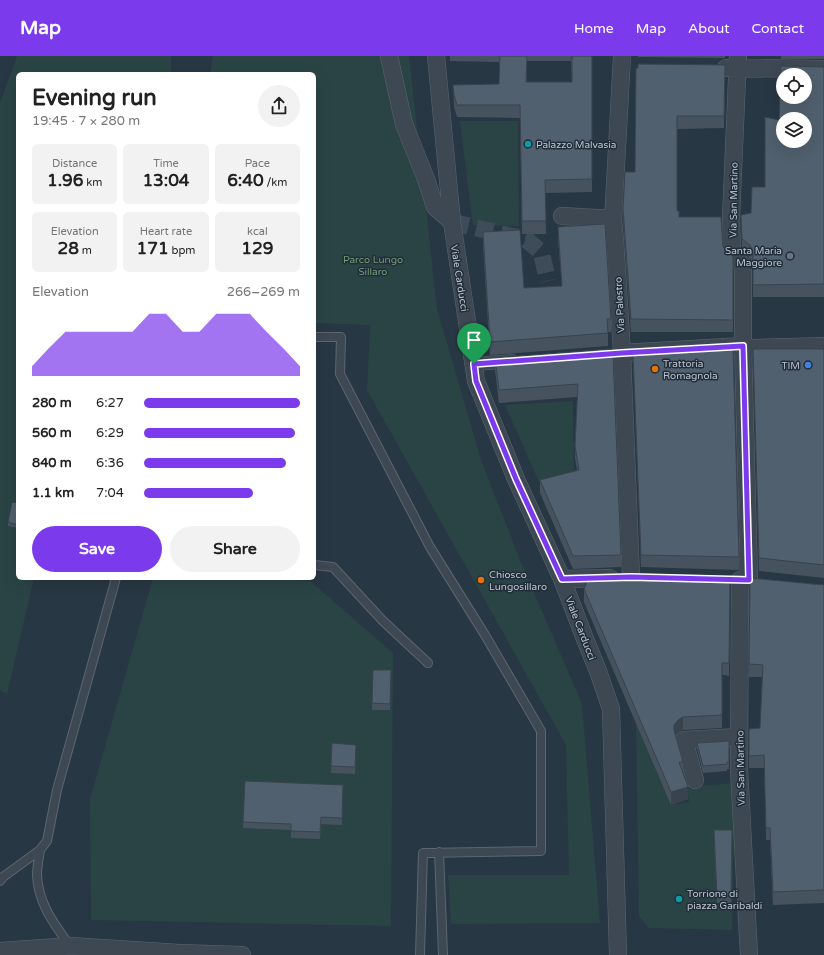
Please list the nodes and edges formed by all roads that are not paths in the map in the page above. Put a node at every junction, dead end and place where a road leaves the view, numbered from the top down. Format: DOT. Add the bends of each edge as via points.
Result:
graph roads {
  1 [pos="389,56"];
  2 [pos="436,56"];
  3 [pos="738,62"];
  4 [pos="627,63"];
  5 [pos="707,68"];
  6 [pos="824,69"];
  7 [pos="562,216"];
  8 [pos="613,219"];
  9 [pos="452,222"];
  10 [pos="316,337"];
  11 [pos="743,346"];
  12 [pos="824,346"];
  13 [pos="616,354"];
  14 [pos="527,360"];
  15 [pos="474,364"];
  16 [pos="316,565"];
  17 [pos="562,579"];
  18 [pos="115,580"];
  19 [pos="428,663"];
  20 [pos="739,736"];
  21 [pos="695,780"];
  22 [pos="40,850"];
  23 [pos="439,852"];
  24 [pos="0,881"];
  25 [pos="70,946"];
  26 [pos="0,951"];
  27 [pos="242,955"];
  28 [pos="420,955"];
  29 [pos="443,955"];
  30 [pos="618,955"];
  31 [pos="749,955"];
  1 -- 9 [label="street" via="404,124 435,207"];
  2 -- 9 [label="street, Viale Carducci"];
  3 -- 5 [label="street"];
  3 -- 6 [label="street"];
  3 -- 11 [label="street, Via San Martino" via="731,217 732,256 743,265"];
  4 -- 8 [label="street, Via Palestro"];
  7 -- 8 [label="street"];
  8 -- 13 [label="street, Via Palestro"];
  9 -- 15 [label="street, Viale Carducci"];
  10 -- 23 [label="lane" via="341,337 340,374 430,547 541,730 541,851"];
  11 -- 12 [label="street"];
  11 -- 13 [label="street"];
  11 -- 20 [label="street, Via San Martino" via="744,580"];
  13 -- 17 [label="street, Via Palestro" via="639,578"];
  14 -- 15 [label="street"];
  15 -- 17 [label="street, Viale Carducci" via="476,381 516,479"];
  16 -- 19 [label="lane" via="334,567 383,621"];
  17 -- 30 [label="street, Viale Carducci" via="611,708"];
  18 -- 22 [label="lane" via="57,790 47,841"];
  20 -- 21 [label="street" via="684,740"];
  20 -- 31 [label="street, Via San Martino"];
  22 -- 24 [label="lane"];
  22 -- 25 [label="lane" via="37,876 42,902 52,922"];
  23 -- 28 [label="lane" via="423,853"];
  23 -- 29 [label="lane"];
  25 -- 26 [label="street"];
  25 -- 27 [label="street"];
}
